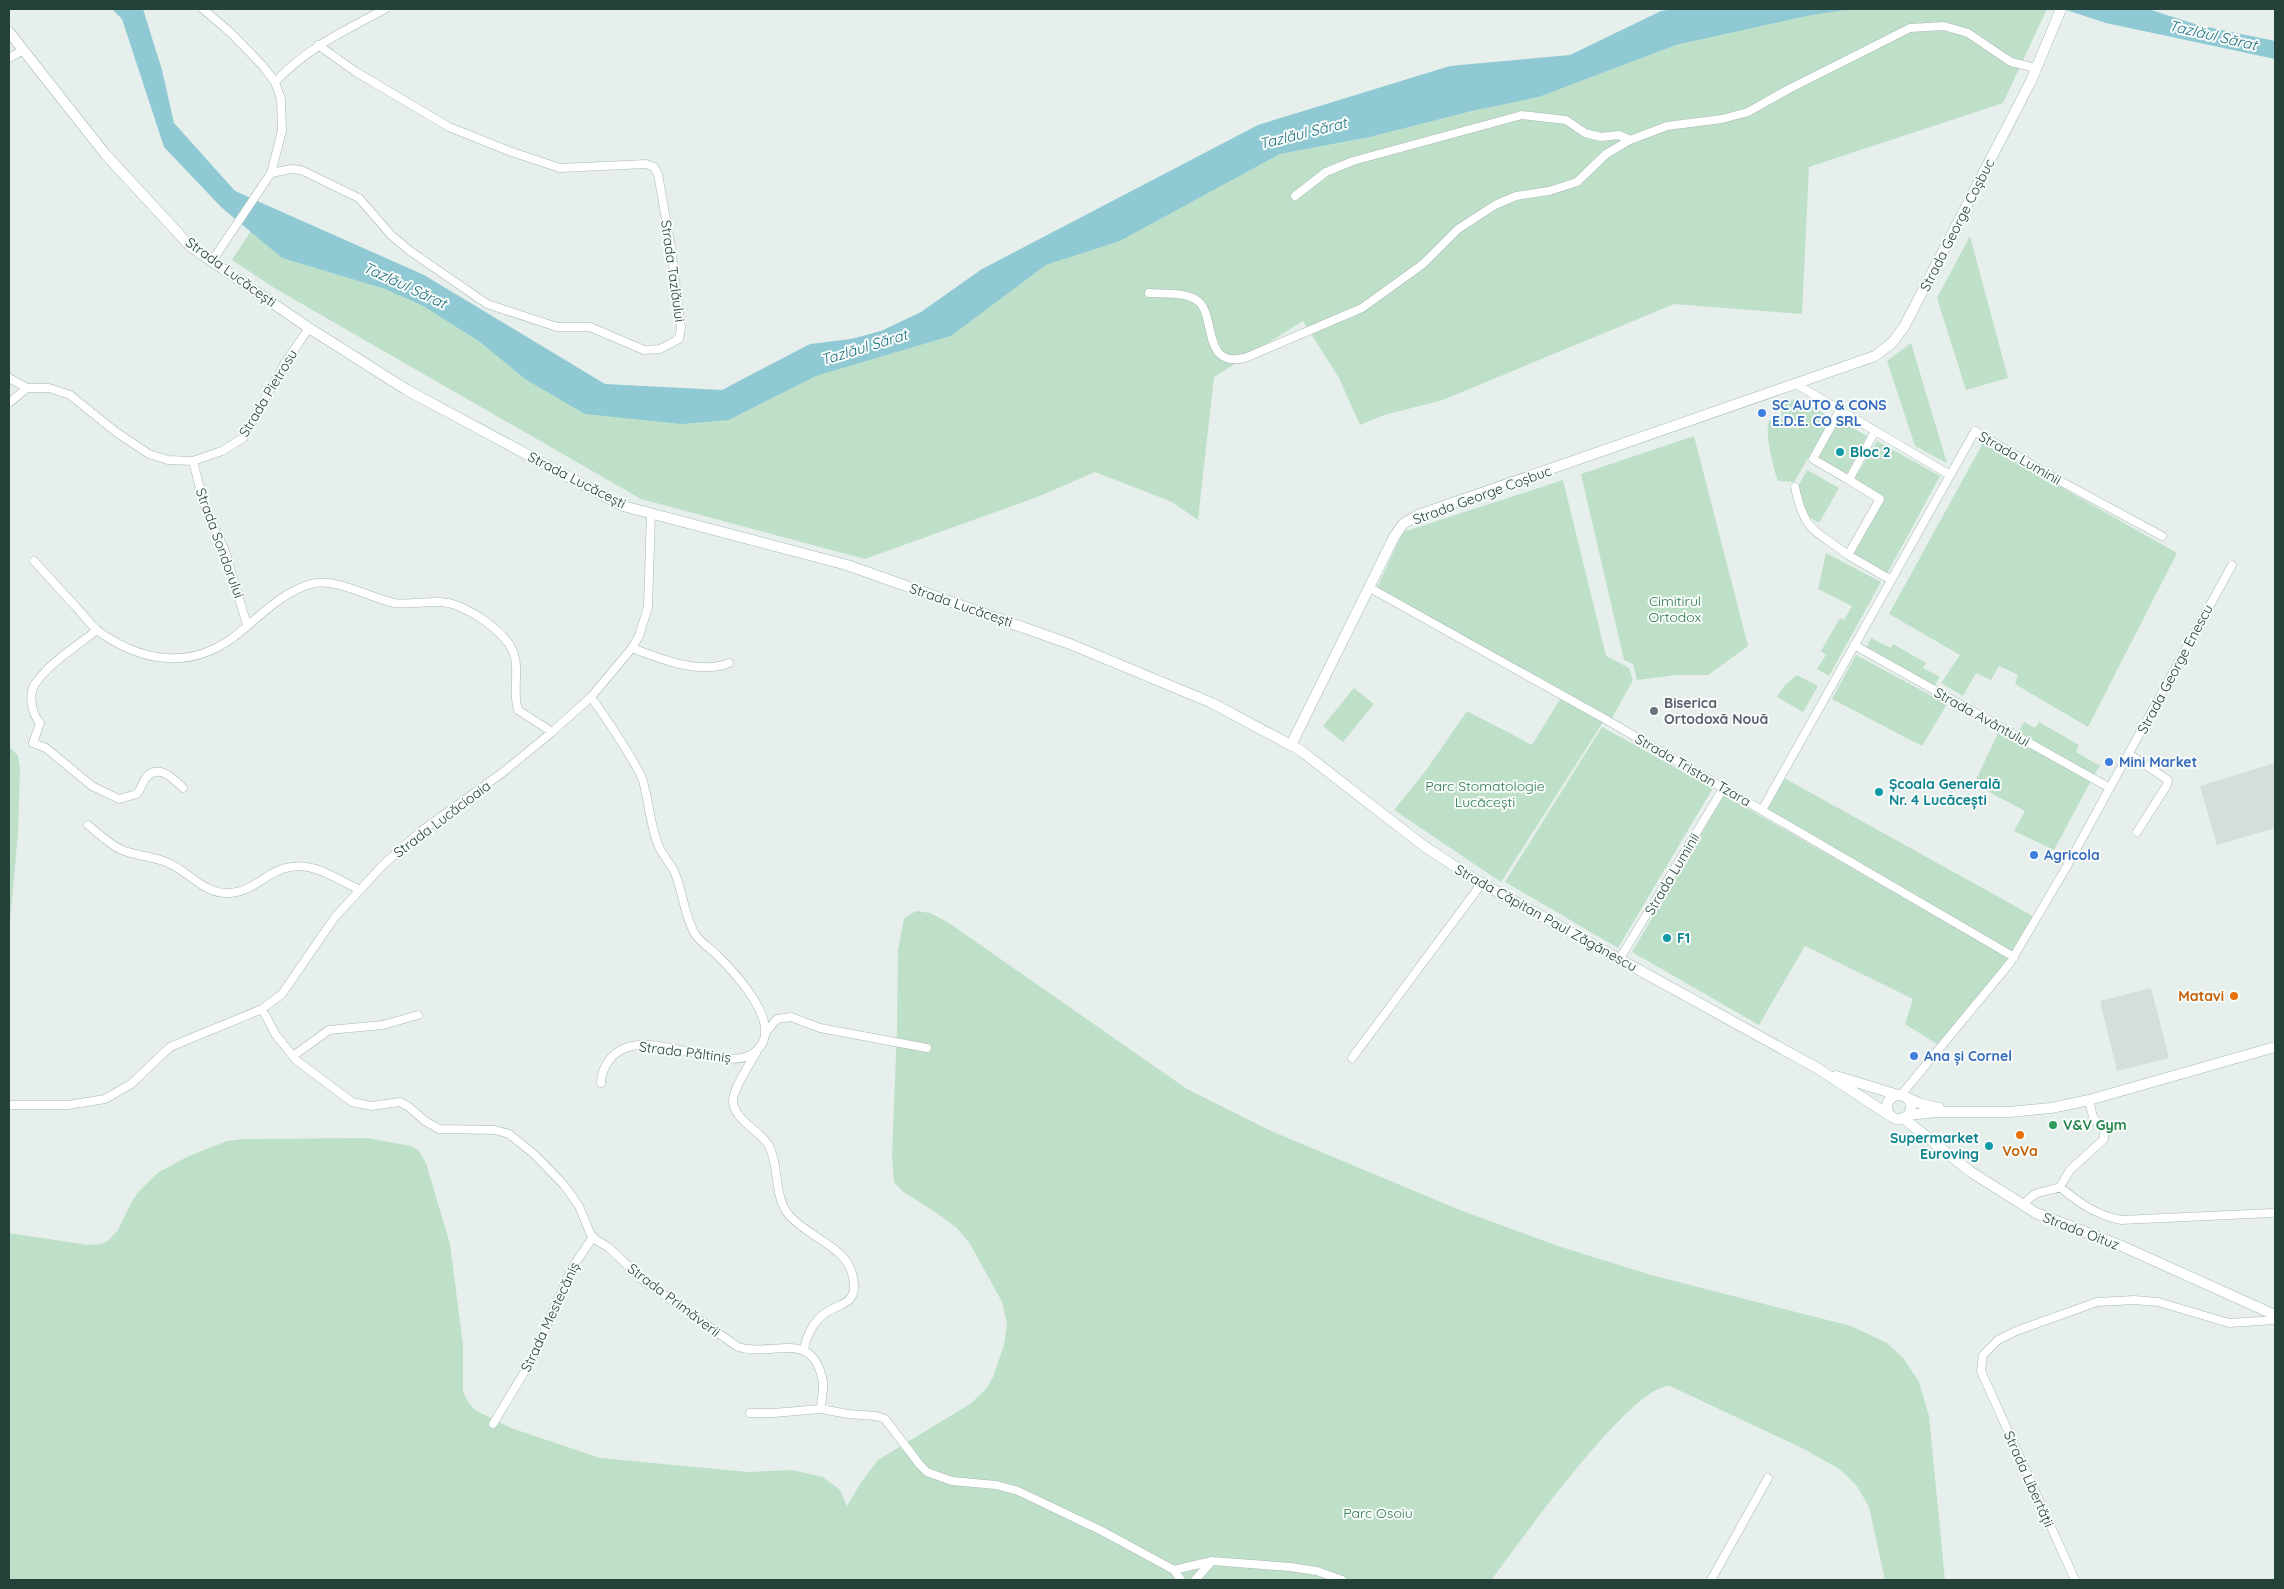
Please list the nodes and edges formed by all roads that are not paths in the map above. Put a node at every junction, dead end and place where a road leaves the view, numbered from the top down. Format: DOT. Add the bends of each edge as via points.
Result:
graph roads {
  1 [pos="203,9"];
  2 [pos="385,9"];
  3 [pos="2061,9"];
  4 [pos="9,32"];
  5 [pos="318,45"];
  6 [pos="22,50"];
  7 [pos="9,58"];
  8 [pos="2036,68"];
  9 [pos="275,82"];
  10 [pos="1630,140"];
  11 [pos="271,173"];
  12 [pos="1295,196"];
  13 [pos="212,261"];
  14 [pos="1149,293"];
  15 [pos="309,328"];
  16 [pos="9,378"];
  17 [pos="1796,384"];
  18 [pos="27,388"];
  19 [pos="9,403"];
  20 [pos="1840,410"];
  21 [pos="1875,431"];
  22 [pos="193,461"];
  23 [pos="1950,475"];
  24 [pos="1850,480"];
  25 [pos="1795,487"];
  26 [pos="651,513"];
  27 [pos="2162,536"];
  28 [pos="1848,556"];
  29 [pos="34,562"];
  30 [pos="2232,564"];
  31 [pos="1892,580"];
  32 [pos="1370,588"];
  33 [pos="247,625"];
  34 [pos="97,630"];
  35 [pos="1854,645"];
  36 [pos="632,648"];
  37 [pos="729,663"];
  38 [pos="591,697"];
  39 [pos="552,732"];
  40 [pos="1291,745"];
  41 [pos="2129,754"];
  42 [pos="1724,787"];
  43 [pos="184,788"];
  44 [pos="2110,788"];
  45 [pos="1762,810"];
  46 [pos="88,825"];
  47 [pos="2137,832"];
  48 [pos="1482,883"];
  49 [pos="360,890"];
  50 [pos="2014,957"];
  51 [pos="1619,960"];
  52 [pos="262,1009"];
  53 [pos="418,1015"];
  54 [pos="766,1032"];
  55 [pos="2275,1047"];
  56 [pos="927,1048"];
  57 [pos="758,1049"];
  58 [pos="293,1056"];
  59 [pos="1352,1058"];
  60 [pos="1817,1068"];
  61 [pos="601,1083"];
  62 [pos="1902,1095"];
  63 [pos="2089,1100"];
  64 [pos="9,1106"];
  65 [pos="1962,1111"];
  66 [pos="1906,1116"];
  67 [pos="1892,1117"];
  68 [pos="2060,1187"];
  69 [pos="2023,1206"];
  70 [pos="2272,1214"];
  71 [pos="593,1237"];
  72 [pos="2275,1314"];
  73 [pos="2275,1320"];
  74 [pos="804,1350"];
  75 [pos="822,1409"];
  76 [pos="750,1413"];
  77 [pos="493,1424"];
  78 [pos="1768,1478"];
  79 [pos="1212,1561"];
  80 [pos="1174,1570"];
  81 [pos="1181,1580"];
  82 [pos="1195,1580"];
  83 [pos="1342,1580"];
  84 [pos="1711,1580"];
  85 [pos="2075,1580"];
  1 -- 9 [label="street" via="237,39"];
  2 -- 5 [label="street"];
  3 -- 8 [label="main road, Strada George Coșbuc"];
  4 -- 6 [label="main road, Strada Lucăcești"];
  5 -- 9 [label="street"];
  5 -- 11 [label="street, Strada Tazlăului" via="449,128 509,150 560,168 646,164 654,167 658,174 672,257 681,327 679,339 660,349 644,350 590,327 557,327 487,304 398,240 360,198 301,170"];
  6 -- 7 [label="street"];
  6 -- 13 [label="main road, Strada Lucăcești" via="106,155 191,247"];
  8 -- 10 [label="street" via="2011,62 1968,32 1944,26 1910,28 1748,112 1667,126"];
  8 -- 17 [label="main road, Strada George Coșbuc" via="1921,296 1892,343 1875,356"];
  9 -- 11 [label="street" via="281,99 282,131"];
  10 -- 12 [label="street" via="1619,135 1601,137 1585,133 1566,120 1522,115 1353,161 1326,172"];
  10 -- 14 [label="street" via="1606,154 1578,182 1550,191 1516,196 1495,205 1458,230 1422,264 1362,308 1245,358 1233,361 1214,345 1208,319 1198,301 1187,296"];
  11 -- 13 [label="street"];
  13 -- 15 [label="main road, Strada Lucăcești"];
  15 -- 22 [label="street, Strada Pietrosu" via="285,363 243,438 222,451"];
  15 -- 26 [label="main road, Strada Lucăcești" via="415,395 623,506"];
  16 -- 18 [label="street, Strada Pietrosu"];
  17 -- 20 [label="street"];
  17 -- 32 [label="main road, Strada George Coșbuc" via="1418,516 1403,524 1394,537"];
  18 -- 19 [label="street"];
  18 -- 22 [label="street, Strada Pietrosu" via="49,388 70,395 150,454 168,460"];
  20 -- 21 [label="street"];
  20 -- 24 [label="street" via="1813,459"];
  21 -- 23 [label="street"];
  21 -- 24 [label="street"];
  22 -- 33 [label="street, Strada Sondorului"];
  23 -- 27 [label="street, Strada Luminii" via="1975,431"];
  23 -- 31 [label="street, Strada Luminii"];
  24 -- 28 [label="street" via="1880,499"];
  25 -- 28 [label="street" via="1804,519 1811,529"];
  26 -- 36 [label="street, Strada Lucăcioaia" via="648,607"];
  26 -- 40 [label="main road, Strada Lucăcești" via="847,565 1070,644 1212,703"];
  28 -- 31 [label="street"];
  29 -- 34 [label="street"];
  30 -- 41 [label="street, Strada George Enescu"];
  31 -- 35 [label="street, Strada Luminii"];
  32 -- 40 [label="main road, Strada George Coșbuc"];
  32 -- 42 [label="street, Strada Tristan Tzara"];
  33 -- 34 [label="street" via="231,639 204,654 180,660 158,658 127,649"];
  33 -- 39 [label="street" via="286,595 312,583 336,584 396,603 452,603 506,639 516,662 518,710"];
  34 -- 43 [label="street" via="35,684 32,709 40,724 33,743 46,748 92,786 119,799 137,794 145,779 158,772 166,772"];
  35 -- 44 [label="street, Strada Avântului"];
  35 -- 45 [label="street, Strada Luminii"];
  36 -- 37 [label="street" via="704,667"];
  36 -- 38 [label="street, Strada Lucăcioaia"];
  38 -- 39 [label="street, Strada Lucăcioaia"];
  38 -- 54 [label="street" via="643,779 659,847 675,873 685,913 696,935 746,988 764,1018"];
  39 -- 49 [label="street, Strada Lucăcioaia" via="405,844"];
  40 -- 48 [label="main road, Strada Căpitan Paul Zăgănescu" via="1424,846"];
  41 -- 44 [label="street, Strada George Enescu"];
  41 -- 47 [label="street" via="2168,780"];
  42 -- 45 [label="street, Strada Tristan Tzara"];
  42 -- 51 [label="street, Strada Luminii"];
  44 -- 50 [label="street, Strada George Enescu"];
  45 -- 50 [label="street, Strada Tristan Tzara"];
  46 -- 49 [label="street" via="120,850 167,862 220,894 238,892 277,871 299,865 315,868"];
  48 -- 51 [label="main road, Strada Căpitan Paul Zăgănescu"];
  48 -- 59 [label="street"];
  49 -- 52 [label="street, Strada Lucăcioaia" via="335,918 289,985 276,1000"];
  50 -- 62 [label="street, Strada George Enescu"];
  51 -- 60 [label="main road, Strada Căpitan Paul Zăgănescu"];
  52 -- 58 [label="street" via="276,1035"];
  52 -- 64 [label="street, Strada Lucăcioaia" via="176,1043 131,1084 105,1099 68,1105"];
  53 -- 58 [label="street" via="375,1026 330,1030"];
  54 -- 56 [label="street, Strada Păltiniș" via="777,1020 791,1017 820,1028"];
  54 -- 57 [label="street, Strada Păltiniș"];
  55 -- 63 [label="main road, Strada Căpitan Paul Zăgănescu"];
  57 -- 61 [label="street, Strada Păltiniș" via="749,1056 734,1058 643,1044 628,1046 606,1064"];
  57 -- 74 [label="street, Strada Păltiniș" via="735,1093 734,1105 741,1117 768,1144 775,1162 781,1200 789,1216 839,1253 849,1265 854,1281 852,1298 815,1323"];
  58 -- 71 [label="street" via="359,1105 400,1102 439,1129 495,1130 509,1134 564,1185 579,1206"];
  60 -- 62 [label="main road, Strada Căpitan Paul Zăgănescu"];
  60 -- 67 [label="main road, Strada Căpitan Paul Zăgănescu"];
  62 -- 65 [label="main road, Strada Căpitan Paul Zăgănescu" via="1921,1104"];
  62 -- 66 [label="main road" via="1911,1105"];
  62 -- 67 [label="main road" via="1891,1097 1887,1103 1887,1111"];
  63 -- 65 [label="main road, Strada Căpitan Paul Zăgănescu" via="2036,1110"];
  63 -- 68 [label="street" via="2093,1117 2104,1130 2104,1140 2070,1170"];
  65 -- 66 [label="main road, Strada Căpitan Paul Zăgănescu"];
  66 -- 67 [label="main road, Strada Căpitan Paul Zăgănescu"];
  66 -- 69 [label="main road, Strada Oituz" via="1971,1172"];
  68 -- 69 [label="street" via="2038,1191"];
  68 -- 70 [label="street" via="2089,1209 2121,1220"];
  69 -- 72 [label="main road, Strada Oituz"];
  71 -- 74 [label="street, Strada Primăverii" via="608,1246 643,1280 730,1343 746,1349 795,1347"];
  71 -- 77 [label="street, Strada Mestecăniș" via="572,1268 531,1361"];
  73 -- 85 [label="street, Strada Libertății" via="2229,1323 2158,1302 2097,1302 2016,1331 1998,1340 1983,1355 1981,1371"];
  74 -- 75 [label="street" via="812,1357 823,1382"];
  75 -- 76 [label="street"];
  75 -- 80 [label="street" via="885,1419 920,1465 936,1476 952,1481 1008,1487"];
  78 -- 84 [label="street"];
  79 -- 80 [label="street"];
  79 -- 82 [label="street"];
  79 -- 83 [label="street" via="1290,1567 1317,1571"];
  80 -- 81 [label="street"];
}
